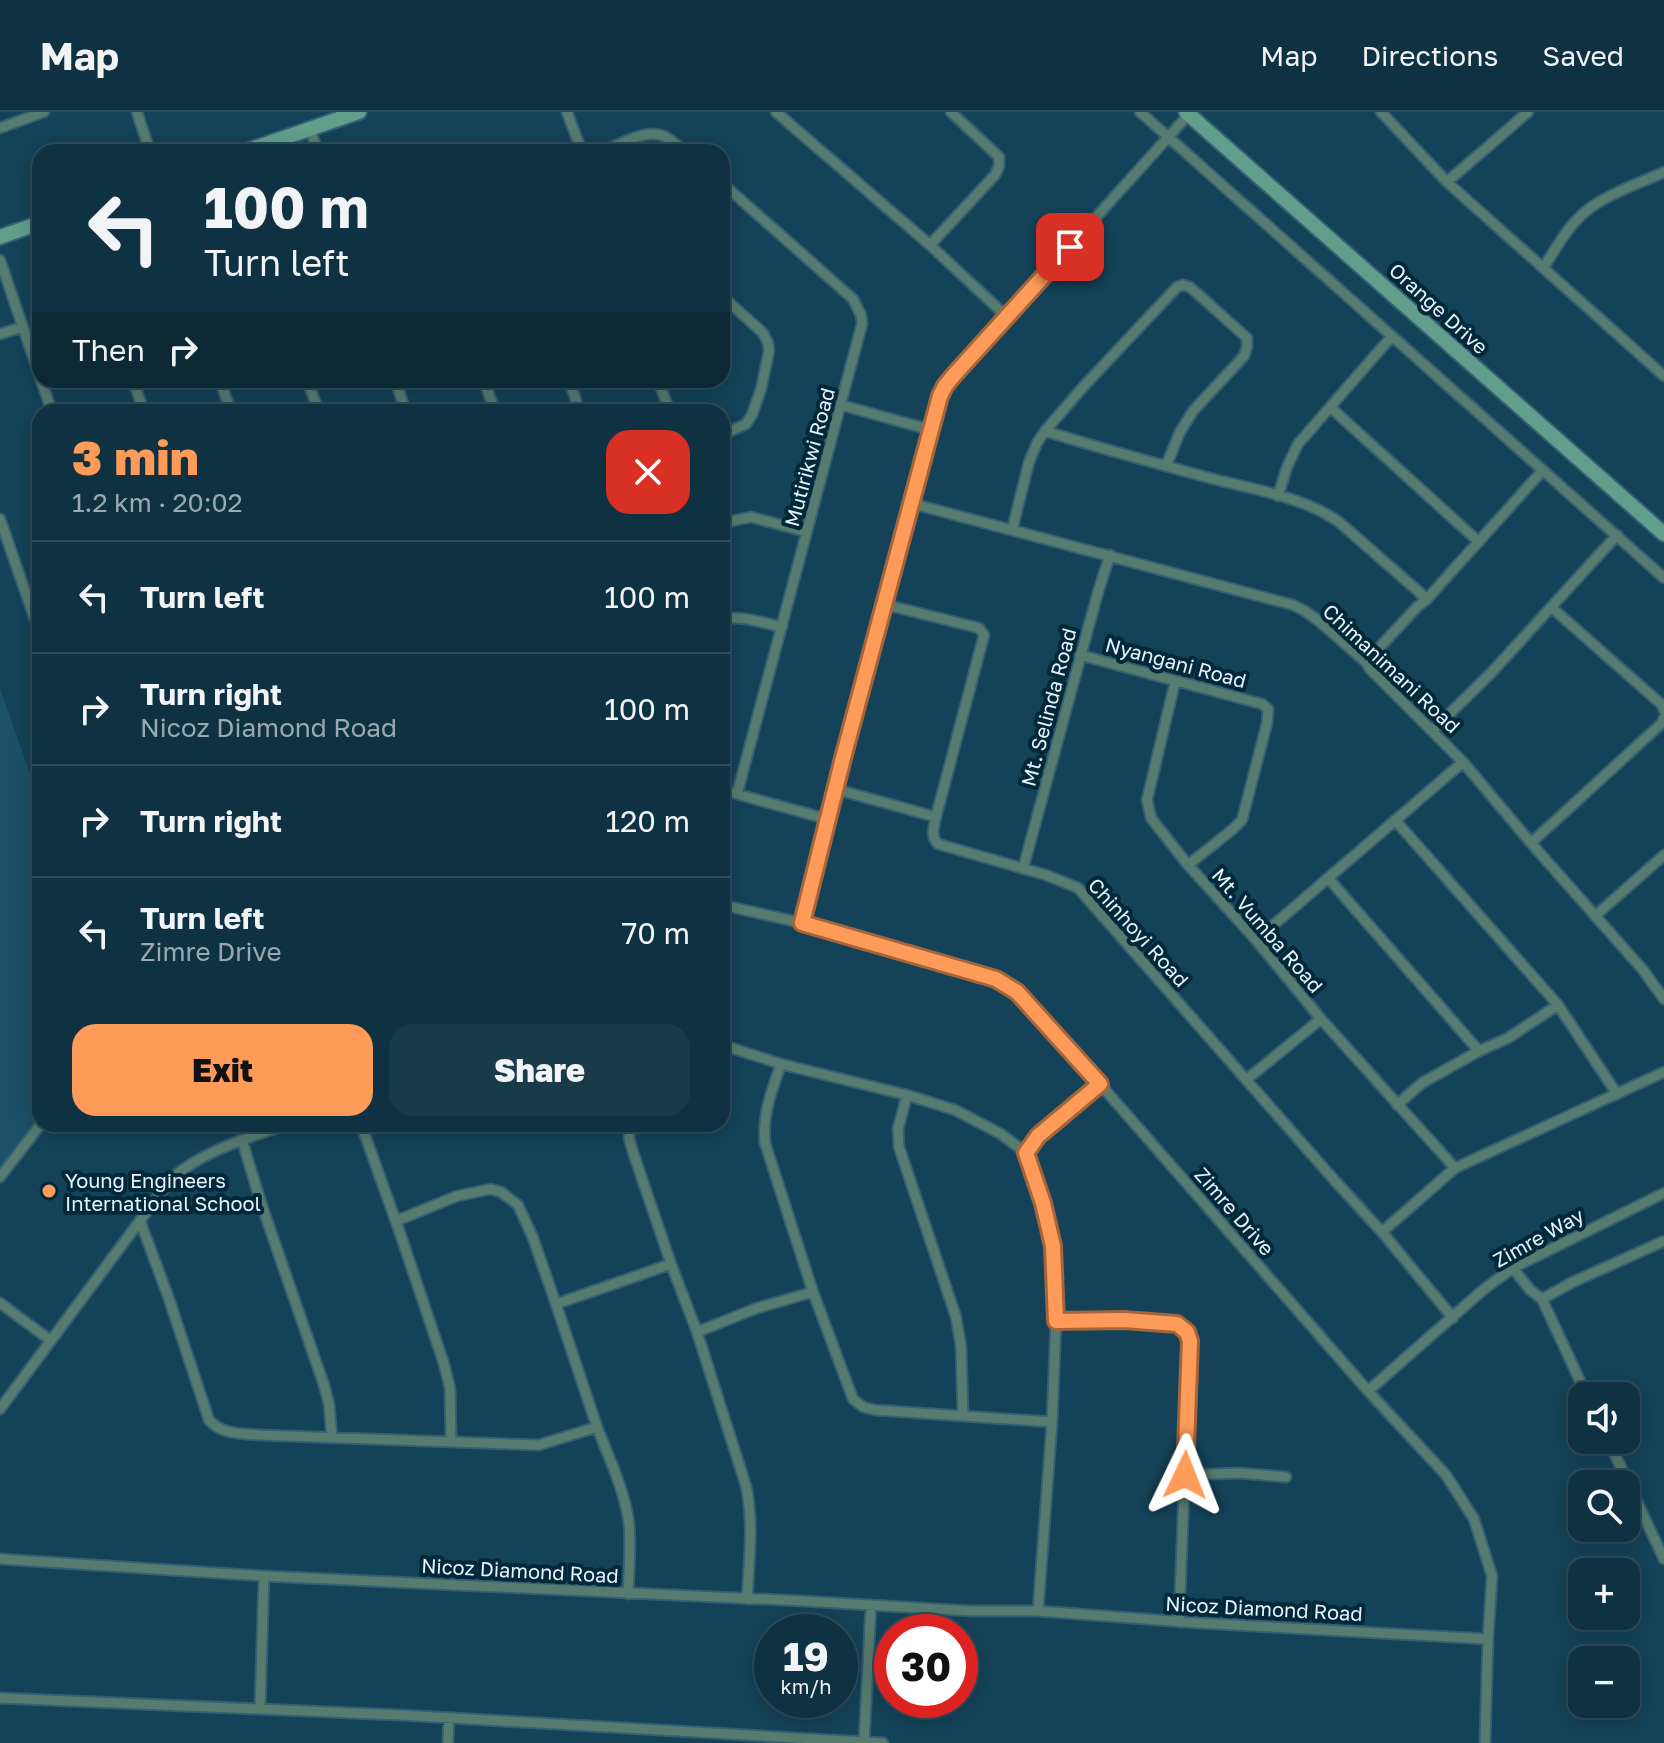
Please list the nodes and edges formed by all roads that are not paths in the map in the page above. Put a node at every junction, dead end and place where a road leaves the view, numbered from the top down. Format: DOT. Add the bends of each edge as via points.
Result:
graph roads {
  1 [pos="44,112"];
  2 [pos="137,112"];
  3 [pos="359,112"];
  4 [pos="567,112"];
  5 [pos="776,112"];
  6 [pos="951,112"];
  7 [pos="1140,112"];
  8 [pos="1381,112"];
  9 [pos="1528,112"];
  10 [pos="1187,113"];
  11 [pos="0,128"];
  12 [pos="310,129"];
  13 [pos="1168,137"];
  14 [pos="147,144"];
  15 [pos="266,144"];
  16 [pos="315,144"];
  17 [pos="579,144"];
  18 [pos="622,144"];
  19 [pos="675,144"];
  20 [pos="1664,172"];
  21 [pos="1447,182"];
  22 [pos="730,190"];
  23 [pos="32,226"];
  24 [pos="0,237"];
  25 [pos="930,245"];
  26 [pos="0,260"];
  27 [pos="1543,268"];
  28 [pos="730,303"];
  29 [pos="1006,316"];
  30 [pos="23,327"];
  31 [pos="0,334"];
  32 [pos="1392,336"];
  33 [pos="32,352"];
  34 [pos="1664,376"];
  35 [pos="841,405"];
  36 [pos="1330,407"];
  37 [pos="931,430"];
  38 [pos="730,431"];
  39 [pos="1045,431"];
  40 [pos="1166,466"];
  41 [pos="1543,470"];
  42 [pos="1278,496"];
  43 [pos="910,503"];
  44 [pos="0,519"];
  45 [pos="730,521"];
  46 [pos="1012,530"];
  47 [pos="807,532"];
  48 [pos="1664,534"];
  49 [pos="1617,535"];
  50 [pos="1479,542"];
  51 [pos="1110,555"];
  52 [pos="1664,578"];
  53 [pos="1427,599"];
  54 [pos="883,604"];
  55 [pos="1551,607"];
  56 [pos="32,611"];
  57 [pos="730,618"];
  58 [pos="782,627"];
  59 [pos="1080,655"];
  60 [pos="1366,662"];
  61 [pos="1175,682"];
  62 [pos="1664,710"];
  63 [pos="1664,718"];
  64 [pos="1433,730"];
  65 [pos="1463,762"];
  66 [pos="835,789"];
  67 [pos="730,792"];
  68 [pos="737,794"];
  69 [pos="936,817"];
  70 [pos="827,819"];
  71 [pos="1395,820"];
  72 [pos="1531,843"];
  73 [pos="1664,855"];
  74 [pos="1188,865"];
  75 [pos="1023,869"];
  76 [pos="1328,878"];
  77 [pos="730,907"];
  78 [pos="1595,916"];
  79 [pos="802,923"];
  80 [pos="1256,940"];
  81 [pos="1664,999"];
  82 [pos="1558,1005"];
  83 [pos="1321,1019"];
  84 [pos="730,1048"];
  85 [pos="1479,1051"];
  86 [pos="781,1064"];
  87 [pos="1664,1072"];
  88 [pos="1247,1079"];
  89 [pos="1100,1084"];
  90 [pos="1617,1094"];
  91 [pos="907,1095"];
  92 [pos="1397,1105"];
  93 [pos="35,1132"];
  94 [pos="265,1132"];
  95 [pos="364,1132"];
  96 [pos="629,1132"];
  97 [pos="242,1140"];
  98 [pos="1026,1153"];
  99 [pos="1455,1168"];
  100 [pos="0,1177"];
  101 [pos="1664,1193"];
  102 [pos="140,1221"];
  103 [pos="396,1221"];
  104 [pos="1382,1232"];
  105 [pos="1664,1241"];
  106 [pos="671,1264"];
  107 [pos="1513,1268"];
  108 [pos="813,1292"];
  109 [pos="1542,1299"];
  110 [pos="0,1303"];
  111 [pos="556,1304"];
  112 [pos="1453,1318"];
  113 [pos="1056,1321"];
  114 [pos="697,1332"];
  115 [pos="50,1340"];
  116 [pos="1581,1382"];
  117 [pos="1368,1391"];
  118 [pos="0,1409"];
  119 [pos="963,1416"];
  120 [pos="1052,1422"];
  121 [pos="597,1427"];
  122 [pos="332,1438"];
  123 [pos="451,1442"];
  124 [pos="1615,1454"];
  125 [pos="1185,1475"];
  126 [pos="1286,1477"];
  127 [pos="0,1559"];
  128 [pos="1664,1559"];
  129 [pos="264,1576"];
  130 [pos="628,1594"];
  131 [pos="747,1599"];
  132 [pos="871,1605"];
  133 [pos="1038,1611"];
  134 [pos="1179,1622"];
  135 [pos="1488,1639"];
  136 [pos="0,1698"];
  137 [pos="260,1709"];
  138 [pos="449,1718"];
  139 [pos="832,1741"];
  140 [pos="864,1742"];
  141 [pos="448,1743"];
  142 [pos="883,1743"];
  143 [pos="1485,1743"];
  1 -- 11 [label="street"];
  2 -- 14 [label="street"];
  3 -- 12 [label="street"];
  4 -- 17 [label="street"];
  5 -- 25 [label="street"];
  6 -- 25 [label="street" via="999,162 995,175"];
  7 -- 13 [label="street"];
  8 -- 21 [label="street"];
  9 -- 21 [label="street"];
  10 -- 13 [label="street"];
  10 -- 48 [label="street, Orange Drive"];
  12 -- 15 [label="street"];
  12 -- 16 [label="street"];
  13 -- 29 [label="street"];
  13 -- 32 [label="street"];
  18 -- 19 [label="street" via="656,134"];
  20 -- 27 [label="street" via="1585,212"];
  21 -- 27 [label="street"];
  22 -- 35 [label="street, Mutirikwi Road" via="860,310 862,328"];
  23 -- 24 [label="street"];
  25 -- 29 [label="street"];
  26 -- 30 [label="street"];
  27 -- 34 [label="street"];
  28 -- 38 [label="street" via="763,333 769,351 752,415"];
  29 -- 37 [label="street" via="945,386"];
  30 -- 31 [label="street"];
  30 -- 33 [label="street"];
  32 -- 36 [label="street"];
  32 -- 41 [label="street"];
  35 -- 37 [label="street"];
  35 -- 47 [label="street, Mutirikwi Road"];
  36 -- 42 [label="street" via="1298,444"];
  36 -- 50 [label="street"];
  37 -- 43 [label="street"];
  39 -- 40 [label="street"];
  39 -- 40 [label="street" via="1177,287 1190,287 1247,338 1247,347 1193,411"];
  39 -- 46 [label="street" via="1029,462"];
  40 -- 42 [label="street"];
  41 -- 49 [label="street"];
  41 -- 50 [label="street"];
  42 -- 53 [label="street" via="1339,522"];
  43 -- 46 [label="street, Chimanimani Road"];
  43 -- 54 [label="street"];
  44 -- 56 [label="street"];
  45 -- 47 [label="street" via="751,517"];
  46 -- 51 [label="street, Chimanimani Road"];
  47 -- 58 [label="street, Mutirikwi Road"];
  49 -- 52 [label="street"];
  49 -- 55 [label="street"];
  50 -- 53 [label="street"];
  51 -- 59 [label="street, Mt. Selinda Road"];
  51 -- 60 [label="street, Chimanimani Road" via="1293,605"];
  53 -- 60 [label="street"];
  54 -- 66 [label="street"];
  54 -- 69 [label="street" via="979,628 984,635"];
  55 -- 62 [label="street"];
  55 -- 64 [label="street"];
  57 -- 58 [label="street"];
  58 -- 68 [label="street, Mutirikwi Road"];
  59 -- 61 [label="street, Nyangani Road"];
  59 -- 75 [label="street, Mt. Selinda Road"];
  60 -- 64 [label="street, Chimanimani Road"];
  61 -- 74 [label="street, Mt. Vumba Road" via="1147,800 1151,818"];
  61 -- 74 [label="street, Nyangani Road" via="1262,704 1269,712 1242,820"];
  63 -- 72 [label="street"];
  64 -- 65 [label="street, Chimanimani Road"];
  65 -- 71 [label="street"];
  65 -- 72 [label="street, Chimanimani Road"];
  66 -- 69 [label="street"];
  66 -- 70 [label="street"];
  67 -- 68 [label="street"];
  68 -- 70 [label="street"];
  69 -- 75 [label="street, Chinhoyi Road" via="933,834 938,844"];
  70 -- 79 [label="street"];
  71 -- 76 [label="street"];
  71 -- 82 [label="street"];
  72 -- 78 [label="street, Chimanimani Road"];
  73 -- 78 [label="street"];
  74 -- 80 [label="street, Mt. Vumba Road"];
  75 -- 88 [label="street, Chinhoyi Road" via="1078,888"];
  76 -- 80 [label="street"];
  76 -- 85 [label="street"];
  77 -- 79 [label="street, Zimre Drive"];
  78 -- 81 [label="street, Chimanimani Road"];
  79 -- 89 [label="street, Zimre Drive" via="996,979 1017,992"];
  80 -- 83 [label="street, Mt. Vumba Road"];
  82 -- 85 [label="street"];
  82 -- 90 [label="street"];
  83 -- 88 [label="street"];
  83 -- 92 [label="street, Mt. Vumba Road"];
  84 -- 86 [label="street"];
  85 -- 92 [label="street" via="1422,1083"];
  86 -- 91 [label="street"];
  86 -- 108 [label="street" via="766,1111 765,1143"];
  87 -- 90 [label="street"];
  88 -- 104 [label="street, Chinhoyi Road"];
  89 -- 98 [label="street" via="1038,1136"];
  89 -- 117 [label="street, Zimre Drive"];
  90 -- 99 [label="street"];
  91 -- 98 [label="street" via="955,1110"];
  91 -- 119 [label="street" via="899,1147 956,1317"];
  92 -- 99 [label="street, Mt. Vumba Road"];
  93 -- 100 [label="street"];
  94 -- 97 [label="street"];
  95 -- 103 [label="street"];
  96 -- 106 [label="street"];
  97 -- 102 [label="street" via="185,1167"];
  97 -- 122 [label="street" via="324,1385"];
  98 -- 113 [label="street" via="1053,1246"];
  99 -- 104 [label="street"];
  101 -- 107 [label="street, Zimre Way"];
  102 -- 115 [label="street"];
  102 -- 122 [label="street" via="213,1424 224,1431"];
  103 -- 111 [label="street" via="457,1196 501,1192 518,1205"];
  103 -- 123 [label="street" via="450,1388"];
  104 -- 112 [label="street, Chinhoyi Road"];
  105 -- 109 [label="street"];
  106 -- 111 [label="street"];
  106 -- 114 [label="street"];
  107 -- 109 [label="street"];
  107 -- 112 [label="street, Zimre Way"];
  108 -- 114 [label="street"];
  108 -- 119 [label="street" via="853,1399 875,1410"];
  109 -- 116 [label="street"];
  110 -- 115 [label="street"];
  111 -- 121 [label="street"];
  112 -- 117 [label="street, Zimre Way"];
  113 -- 120 [label="street"];
  113 -- 125 [label="street" via="1177,1324 1187,1332"];
  114 -- 131 [label="street" via="751,1508"];
  115 -- 118 [label="street"];
  117 -- 135 [label="street, Zimre Drive" via="1446,1475 1474,1519 1492,1576"];
  119 -- 120 [label="street"];
  120 -- 133 [label="street"];
  121 -- 123 [label="street" via="539,1445"];
  121 -- 130 [label="street" via="629,1522"];
  122 -- 123 [label="street"];
  124 -- 128 [label="street"];
  125 -- 126 [label="street"];
  125 -- 134 [label="street"];
  127 -- 129 [label="street, Nicoz Diamond Road"];
  129 -- 130 [label="street, Nicoz Diamond Road"];
  129 -- 137 [label="street"];
  130 -- 131 [label="street, Nicoz Diamond Road"];
  131 -- 132 [label="street, Nicoz Diamond Road"];
  132 -- 133 [label="street, Nicoz Diamond Road"];
  132 -- 140 [label="street"];
  133 -- 134 [label="street, Nicoz Diamond Road"];
  134 -- 135 [label="street, Nicoz Diamond Road"];
  135 -- 143 [label="street, Zimre Drive"];
  136 -- 137 [label="street"];
  137 -- 138 [label="street"];
  138 -- 139 [label="street"];
  138 -- 141 [label="street"];
  139 -- 140 [label="street"];
  140 -- 142 [label="street"];
}
